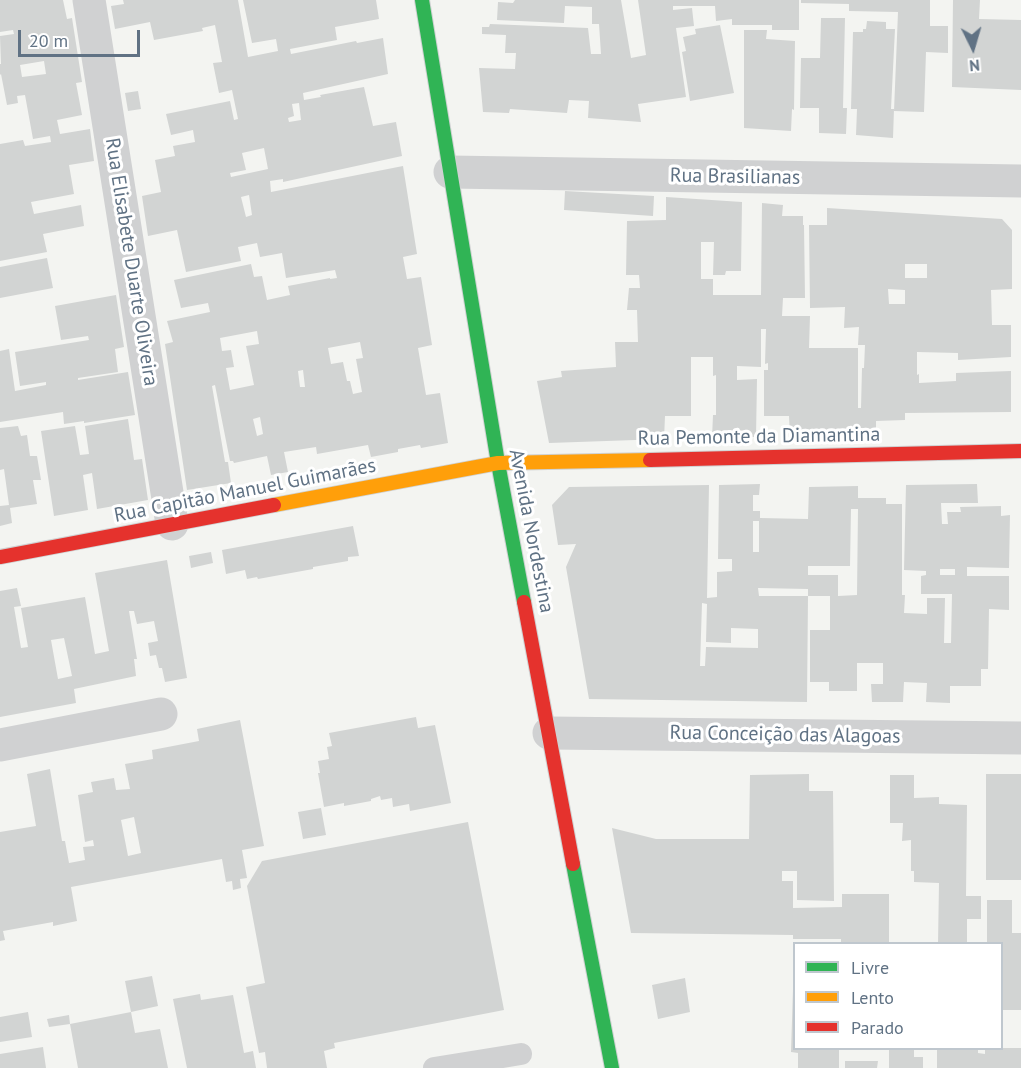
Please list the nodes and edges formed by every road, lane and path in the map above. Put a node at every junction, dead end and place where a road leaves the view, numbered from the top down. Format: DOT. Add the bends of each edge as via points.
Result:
graph roads {
  1 [pos="89,0"];
  2 [pos="427,4"];
  3 [pos="450,172"];
  4 [pos="1021,181"];
  5 [pos="1021,451"];
  6 [pos="498,463"];
  7 [pos="172,524"];
  8 [pos="0,557"];
  9 [pos="161,714"];
  10 [pos="549,733"];
  11 [pos="1021,738"];
  12 [pos="0,745"];
  13 [pos="521,1054"];
  14 [pos="487,1064"];
  15 [pos="434,1068"];
  16 [pos="612,1068"];
  1 -- 7 [label="street, Rua Elisabete Duarte Oliveira"];
  2 -- 3 [label="main road, Avenida Nordestina"];
  3 -- 4 [label="street, Rua Brasilianas"];
  3 -- 6 [label="main road, Avenida Nordestina"];
  5 -- 6 [label="main road, Rua Pemonte da Diamantina"];
  6 -- 7 [label="main road, Rua Capitão Manuel Guimarães"];
  6 -- 10 [label="main road, Avenida Nordestina"];
  7 -- 8 [label="main road, Rua Capitão Manuel Guimarães"];
  9 -- 12 [label="street"];
  10 -- 11 [label="street, Rua Conceição das Alagoas"];
  10 -- 16 [label="main road, Avenida Nordestina"];
  13 -- 14 [label="lane"];
  14 -- 15 [label="lane"];
}
